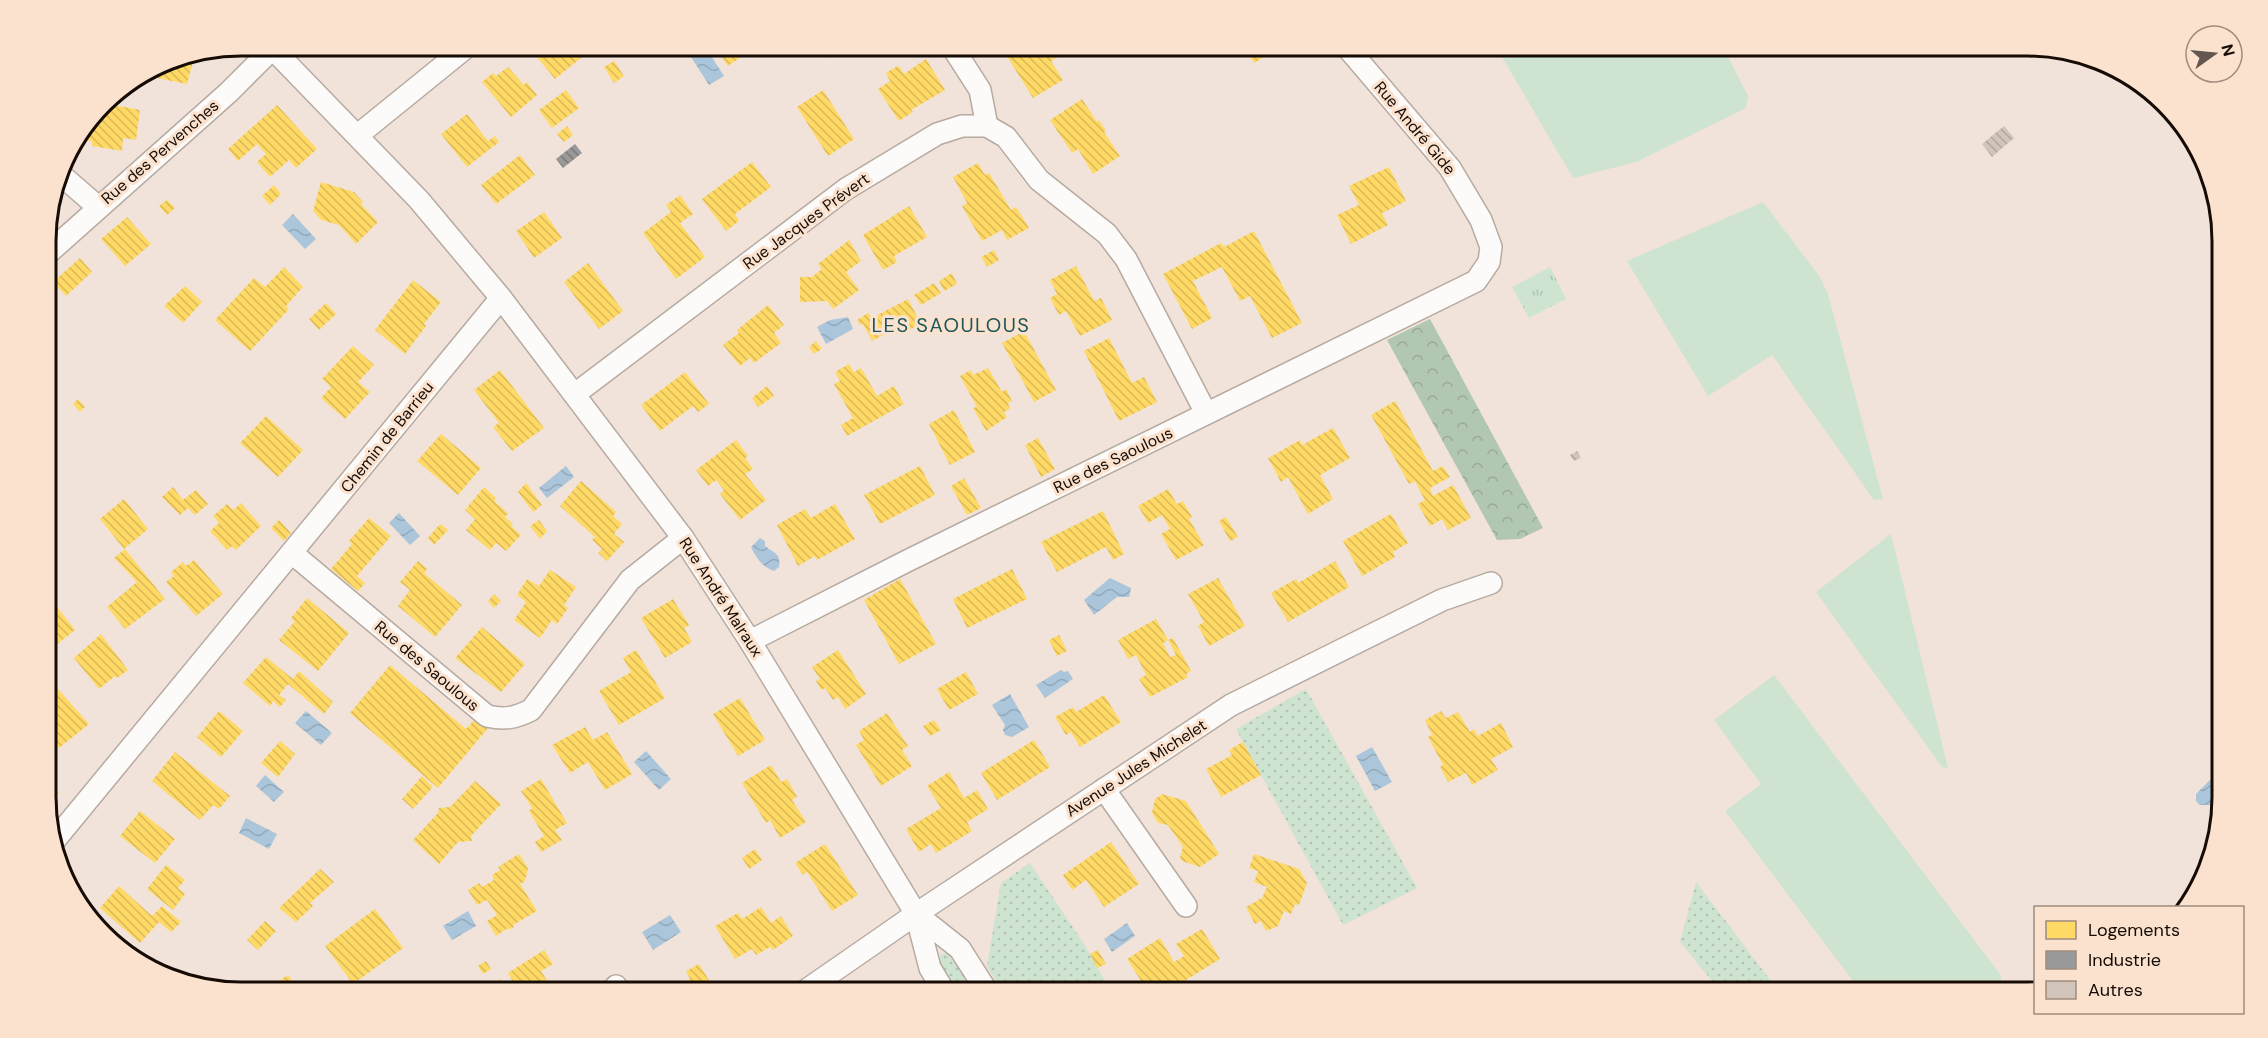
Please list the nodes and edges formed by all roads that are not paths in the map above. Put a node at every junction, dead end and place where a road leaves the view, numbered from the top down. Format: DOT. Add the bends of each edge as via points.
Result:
graph roads {
  1 [pos="263,56"];
  2 [pos="280,56"];
  3 [pos="455,56"];
  4 [pos="958,56"];
  5 [pos="1354,56"];
  6 [pos="987,126"];
  7 [pos="358,135"];
  8 [pos="67,180"];
  9 [pos="98,207"];
  10 [pos="56,245"];
  11 [pos="1476,281"];
  12 [pos="501,298"];
  13 [pos="575,394"];
  14 [pos="1206,413"];
  15 [pos="683,538"];
  16 [pos="292,553"];
  17 [pos="1491,583"];
  18 [pos="750,641"];
  19 [pos="1104,789"];
  20 [pos="60,835"];
  21 [pos="1186,906"];
  22 [pos="916,914"];
  23 [pos="818,982"];
  24 [pos="938,982"];
  25 [pos="981,982"];
  1 -- 9 [label="street, Rue des Pervenches" via="229,92"];
  2 -- 7 [label="street"];
  3 -- 7 [label="street"];
  4 -- 6 [label="street" via="980,90"];
  5 -- 11 [label="street, Rue André Gide" via="1450,168 1481,220 1491,248 1489,262"];
  6 -- 13 [label="street, Rue Jacques Prévert" via="962,126 936,134 846,189"];
  6 -- 14 [label="street" via="1006,137 1039,180 1107,234 1126,258"];
  7 -- 12 [label="street"];
  8 -- 9 [label="street"];
  9 -- 10 [label="street, Rue des Pervenches"];
  11 -- 14 [label="street, Rue des Saoulous"];
  12 -- 13 [label="street, Rue André Malraux"];
  12 -- 16 [label="street, Chemin de Barrieu"];
  13 -- 15 [label="street, Rue André Malraux"];
  14 -- 18 [label="street, Rue des Saoulous"];
  15 -- 16 [label="street, Rue des Saoulous" via="630,580 531,710 501,720 487,716"];
  15 -- 18 [label="street, Rue André Malraux"];
  16 -- 20 [label="street, Chemin de Barrieu"];
  17 -- 19 [label="street, Avenue Jules Michelet" via="1442,600 1232,705"];
  18 -- 22 [label="street, Rue André Malraux"];
  19 -- 21 [label="street"];
  19 -- 22 [label="street, Avenue Jules Michelet"];
  22 -- 23 [label="street, Avenue Jules Michelet"];
  22 -- 24 [label="street" via="930,968"];
  22 -- 25 [label="street" via="960,949"];
}
